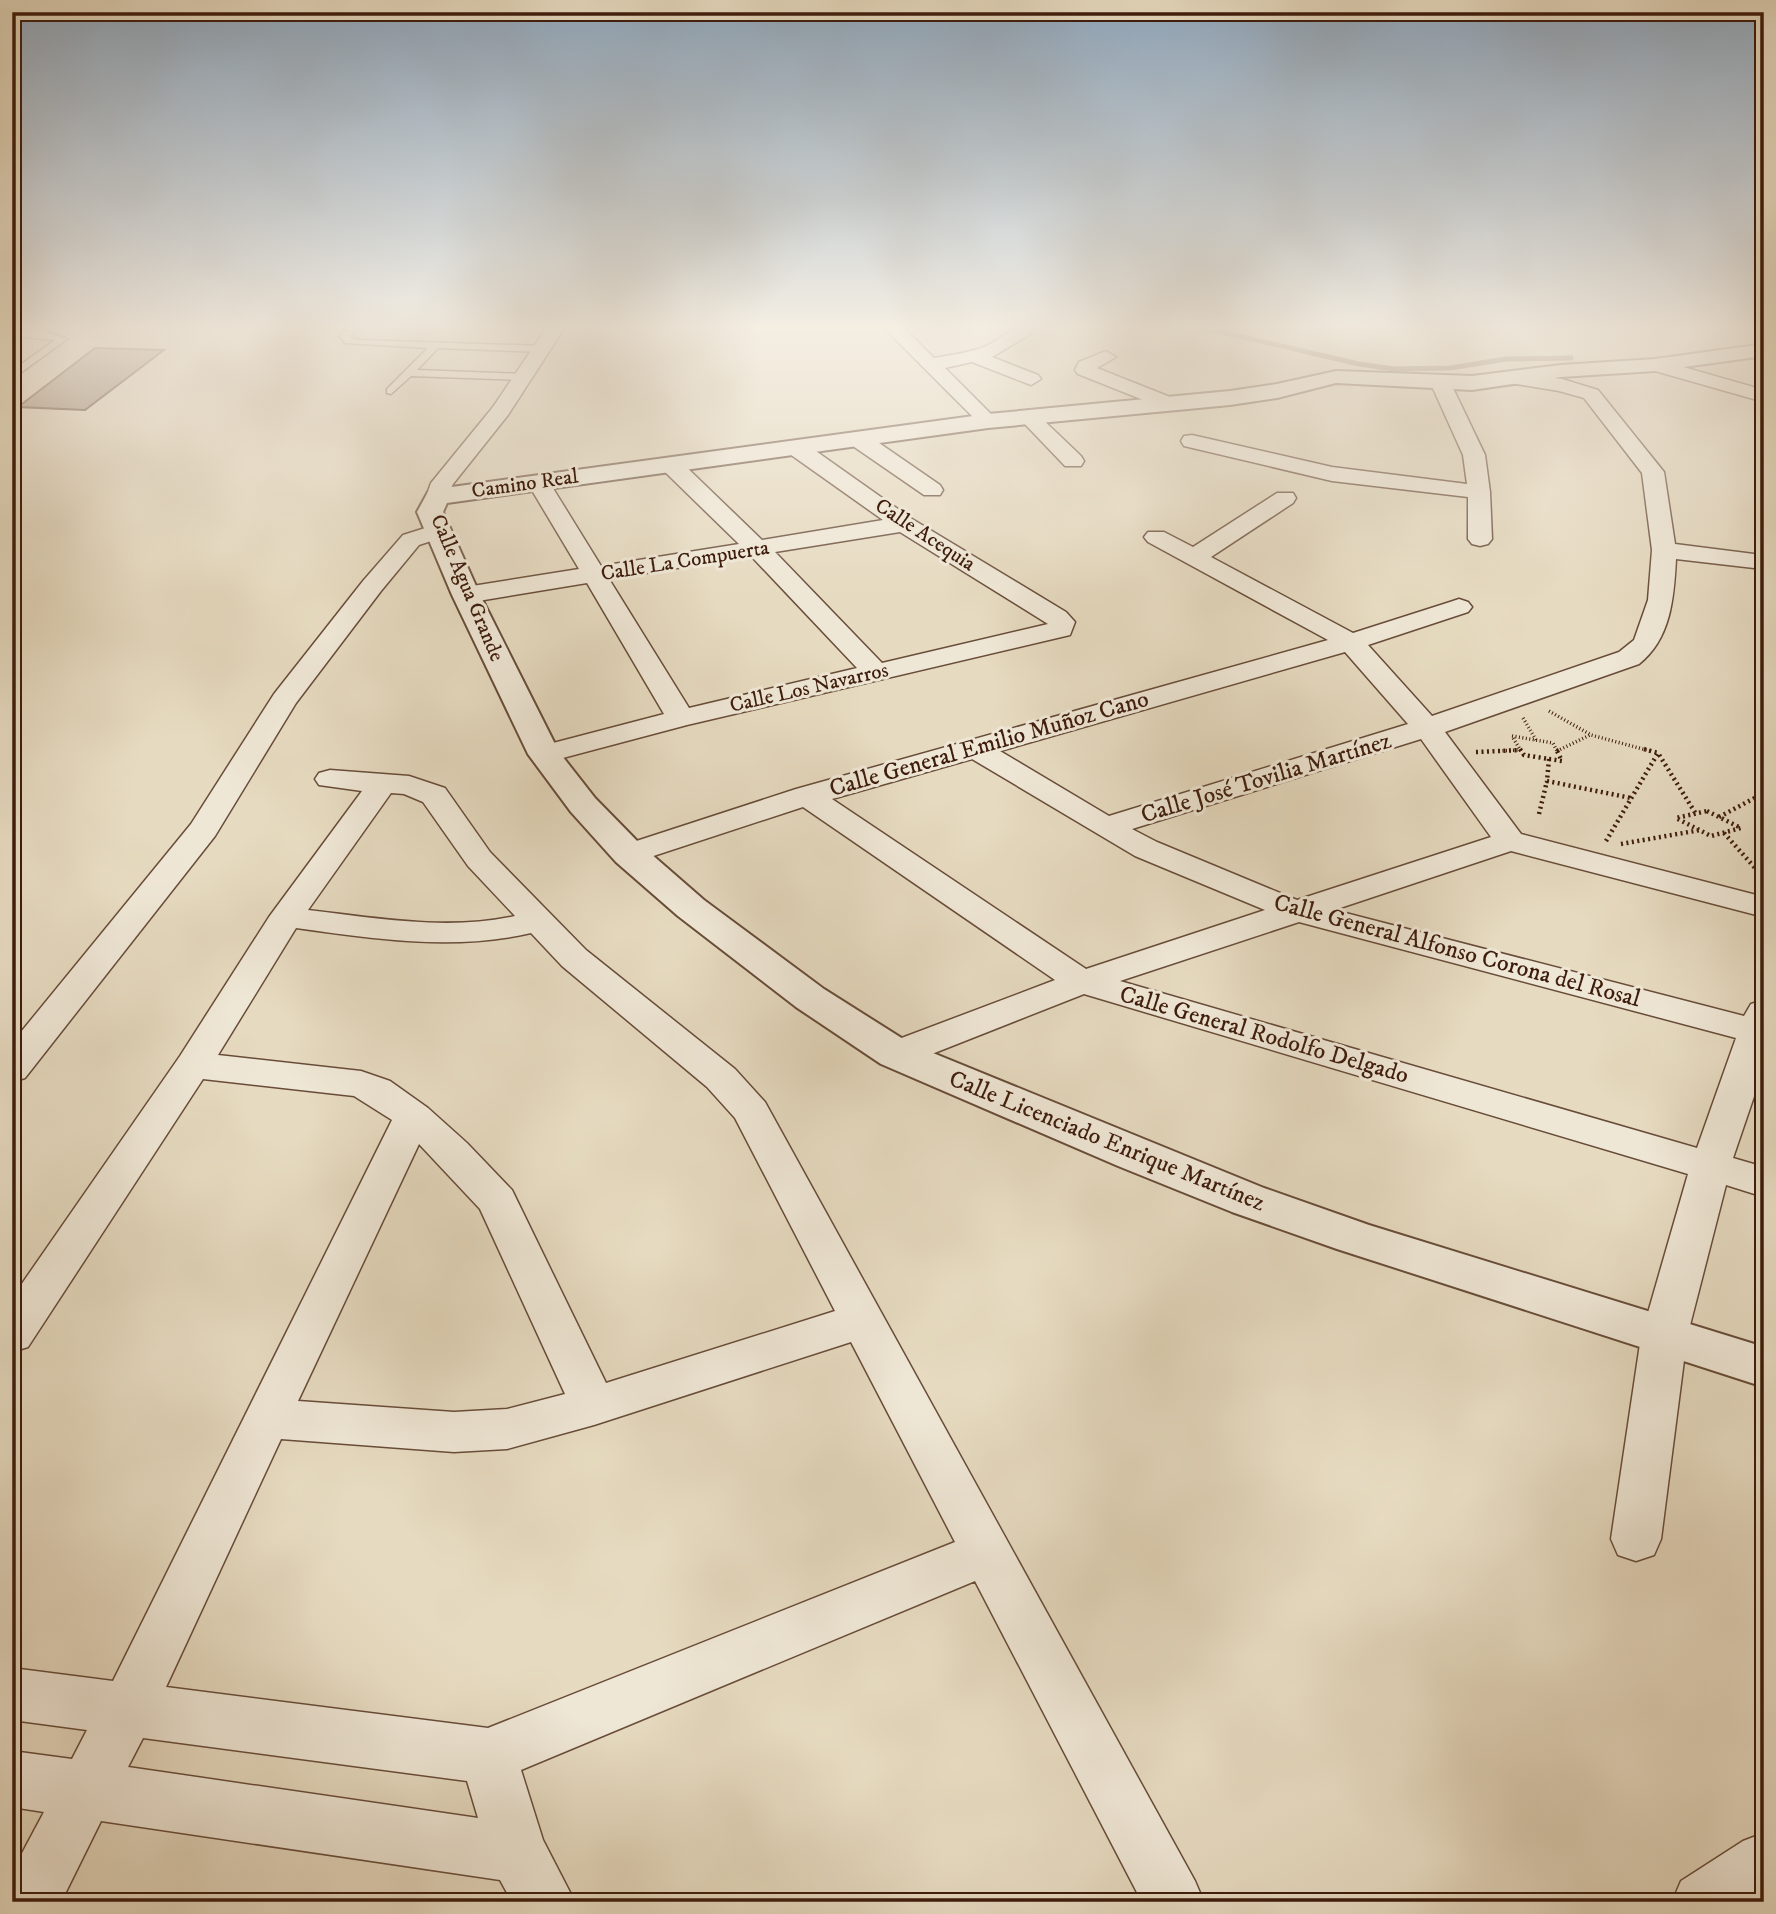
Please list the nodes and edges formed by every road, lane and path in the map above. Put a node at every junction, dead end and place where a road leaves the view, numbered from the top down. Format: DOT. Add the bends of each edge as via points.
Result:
graph roads {
  1 [pos="494,416"];
  2 [pos="983,416"];
  3 [pos="1037,416"];
  4 [pos="1456,416"];
  5 [pos="1610,416"];
  6 [pos="1029,417"];
  7 [pos="988,421"];
  8 [pos="858,439"];
  9 [pos="1192,440"];
  10 [pos="794,447"];
  11 [pos="1073,461"];
  12 [pos="670,464"];
  13 [pos="538,482"];
  14 [pos="932,491"];
  15 [pos="1479,492"];
  16 [pos="437,497"];
  17 [pos="1285,498"];
  18 [pos="904,524"];
  19 [pos="1156,537"];
  20 [pos="1480,539"];
  21 [pos="443,543"];
  22 [pos="758,549"];
  23 [pos="1664,550"];
  24 [pos="1194,557"];
  25 [pos="1754,561"];
  26 [pos="595,575"];
  27 [pos="466,595"];
  28 [pos="1460,607"];
  29 [pos="1057,618"];
  30 [pos="1351,642"];
  31 [pos="877,673"];
  32 [pos="1547,710"];
  33 [pos="1519,711"];
  34 [pos="681,718"];
  35 [pos="1427,728"];
  36 [pos="1591,735"];
  37 [pos="1536,740"];
  38 [pos="975,748"];
  39 [pos="1521,750"];
  40 [pos="1557,751"];
  41 [pos="544,754"];
  42 [pos="1658,754"];
  43 [pos="1446,755"];
  44 [pos="1549,759"];
  45 [pos="330,779"];
  46 [pos="1547,782"];
  47 [pos="383,783"];
  48 [pos="1764,793"];
  49 [pos="807,796"];
  50 [pos="1631,798"];
  51 [pos="1539,814"];
  52 [pos="1696,814"];
  53 [pos="1719,817"];
  54 [pos="1105,827"];
  55 [pos="1700,830"];
  56 [pos="1724,834"];
  57 [pos="1510,841"];
  58 [pos="629,854"];
  59 [pos="1764,878"];
  60 [pos="1764,907"];
  61 [pos="1293,910"];
  62 [pos="286,917"];
  63 [pos="539,920"];
  64 [pos="1082,982"];
  65 [pos="1761,1026"];
  66 [pos="896,1054"];
  67 [pos="193,1065"];
  68 [pos="12,1069"];
  69 [pos="413,1117"];
  70 [pos="1710,1167"];
  71 [pos="1764,1182"];
  72 [pos="864,1320"];
  73 [pos="12,1334"];
  74 [pos="1664,1337"];
  75 [pos="1764,1367"];
  76 [pos="594,1406"];
  77 [pos="268,1418"];
  78 [pos="1636,1539"];
  79 [pos="988,1552"];
  80 [pos="12,1694"];
  81 [pos="128,1709"];
  82 [pos="488,1756"];
  83 [pos="12,1779"];
  84 [pos="87,1789"];
  85 [pos="518,1853"];
  86 [pos="1764,1862"];
  87 [pos="29,1902"];
  88 [pos="545,1902"];
  89 [pos="1174,1902"];
  90 [pos="1702,1902"];
  1 -- 16 [label="street, Calle Agua Grande" via="442,483"];
  2 -- 7 [label="street"];
  3 -- 6 [label="street, Camino Real"];
  4 -- 15 [label="street" via="1474,455"];
  5 -- 23 [label="street" via="1653,472"];
  6 -- 7 [label="street, Camino Real"];
  6 -- 11 [label="street"];
  7 -- 8 [label="street, Camino Real"];
  8 -- 10 [label="street, Camino Real"];
  8 -- 14 [label="street"];
  9 -- 15 [label="street" via="1332,474"];
  10 -- 12 [label="street, Camino Real"];
  10 -- 18 [label="street, Calle Acequia"];
  12 -- 13 [label="street, Camino Real"];
  12 -- 22 [label="street"];
  13 -- 16 [label="street, Camino Real"];
  13 -- 26 [label="street"];
  15 -- 20 [label="street"];
  16 -- 21 [label="street, Calle Agua Grande" via="430,512"];
  17 -- 24 [label="street"];
  18 -- 22 [label="street, Calle La Compuerta"];
  18 -- 29 [label="street, Calle Acequia"];
  19 -- 24 [label="street"];
  21 -- 27 [label="street, Calle Agua Grande"];
  21 -- 68 [label="street" via="411,540 388,568 284,700 204,829"];
  22 -- 26 [label="street, Calle La Compuerta"];
  22 -- 31 [label="street"];
  23 -- 25 [label="street"];
  23 -- 35 [label="street, Calle José Tovilia Martínez" via="1661,600 1641,649 1629,658"];
  24 -- 30 [label="street"];
  26 -- 27 [label="street, Calle La Compuerta"];
  26 -- 34 [label="street"];
  27 -- 41 [label="street, Calle Agua Grande"];
  28 -- 30 [label="street, Calle General Emilio Muñoz Cano"];
  29 -- 31 [label="street, Calle Los Navarros" via="1062,626 1058,632"];
  30 -- 35 [label="street"];
  30 -- 38 [label="street, Calle General Emilio Muñoz Cano"];
  31 -- 34 [label="street, Calle Los Navarros"];
  32 -- 36 [label="path"];
  33 -- 37 [label="path"];
  34 -- 41 [label="street, Calle Los Navarros"];
  35 -- 43 [label="street"];
  35 -- 54 [label="street, Calle José Tovilia Martínez"];
  36 -- 40 [label="path"];
  36 -- 42 [label="path"];
  37 -- 39 [label="path" via="1512,736"];
  37 -- 40 [label="path" via="1553,743"];
  38 -- 49 [label="street, Calle General Emilio Muñoz Cano"];
  38 -- 54 [label="street, Calle General Alfonso Corona del Rosal"];
  39 -- 43 [label="path"];
  39 -- 44 [label="path" via="1524,755"];
  40 -- 44 [label="path" via="1562,761"];
  41 -- 58 [label="street, Calle Licenciado Enrique Martínez"];
  42 -- 50 [label="path"];
  42 -- 52 [label="path"];
  43 -- 57 [label="street"];
  44 -- 46 [label="path"];
  45 -- 47 [label="street"];
  46 -- 50 [label="path"];
  46 -- 51 [label="path"];
  47 -- 62 [label="street"];
  47 -- 63 [label="street" via="418,787 434,795 479,859"];
  48 -- 53 [label="path"];
  49 -- 58 [label="street, Calle General Emilio Muñoz Cano"];
  49 -- 64 [label="street, Calle General Rodolfo Delgado"];
  50 -- 55 [label="path" via="1605,840 1619,844"];
  52 -- 53 [label="path" via="1707,811"];
  52 -- 55 [label="path" via="1676,818"];
  53 -- 56 [label="path" via="1741,828"];
  54 -- 61 [label="street, Calle General Alfonso Corona del Rosal" via="1155,853"];
  55 -- 56 [label="path" via="1711,836"];
  56 -- 59 [label="path"];
  57 -- 60 [label="street"];
  57 -- 61 [label="street"];
  58 -- 66 [label="street, Calle Licenciado Enrique Martínez" via="691,908 810,998"];
  61 -- 64 [label="street"];
  61 -- 65 [label="street, Calle General Alfonso Corona del Rosal"];
  62 -- 63 [label="street" via="454,933 504,930"];
  62 -- 67 [label="street"];
  63 -- 72 [label="street" via="574,958 721,1078 751,1111"];
  64 -- 66 [label="street"];
  64 -- 70 [label="street, Calle General Rodolfo Delgado"];
  65 -- 70 [label="street"];
  66 -- 74 [label="street, Calle Licenciado Enrique Martínez" via="1248,1200"];
  67 -- 69 [label="street" via="362,1084"];
  67 -- 73 [label="street"];
  69 -- 76 [label="street" via="497,1201"];
  69 -- 77 [label="street"];
  70 -- 71 [label="street, Calle General Rodolfo Delgado"];
  70 -- 74 [label="street"];
  72 -- 76 [label="street"];
  72 -- 79 [label="street"];
  74 -- 75 [label="street, Calle Licenciado Enrique Martínez"];
  74 -- 78 [label="street"];
  76 -- 77 [label="street" via="478,1432"];
  77 -- 81 [label="street"];
  79 -- 82 [label="street"];
  79 -- 89 [label="street"];
  80 -- 81 [label="street"];
  81 -- 82 [label="street"];
  81 -- 84 [label="street"];
  82 -- 85 [label="street"];
  83 -- 84 [label="street"];
  84 -- 85 [label="street"];
  84 -- 87 [label="street"];
  85 -- 88 [label="street"];
  86 -- 90 [label="street"];
}
